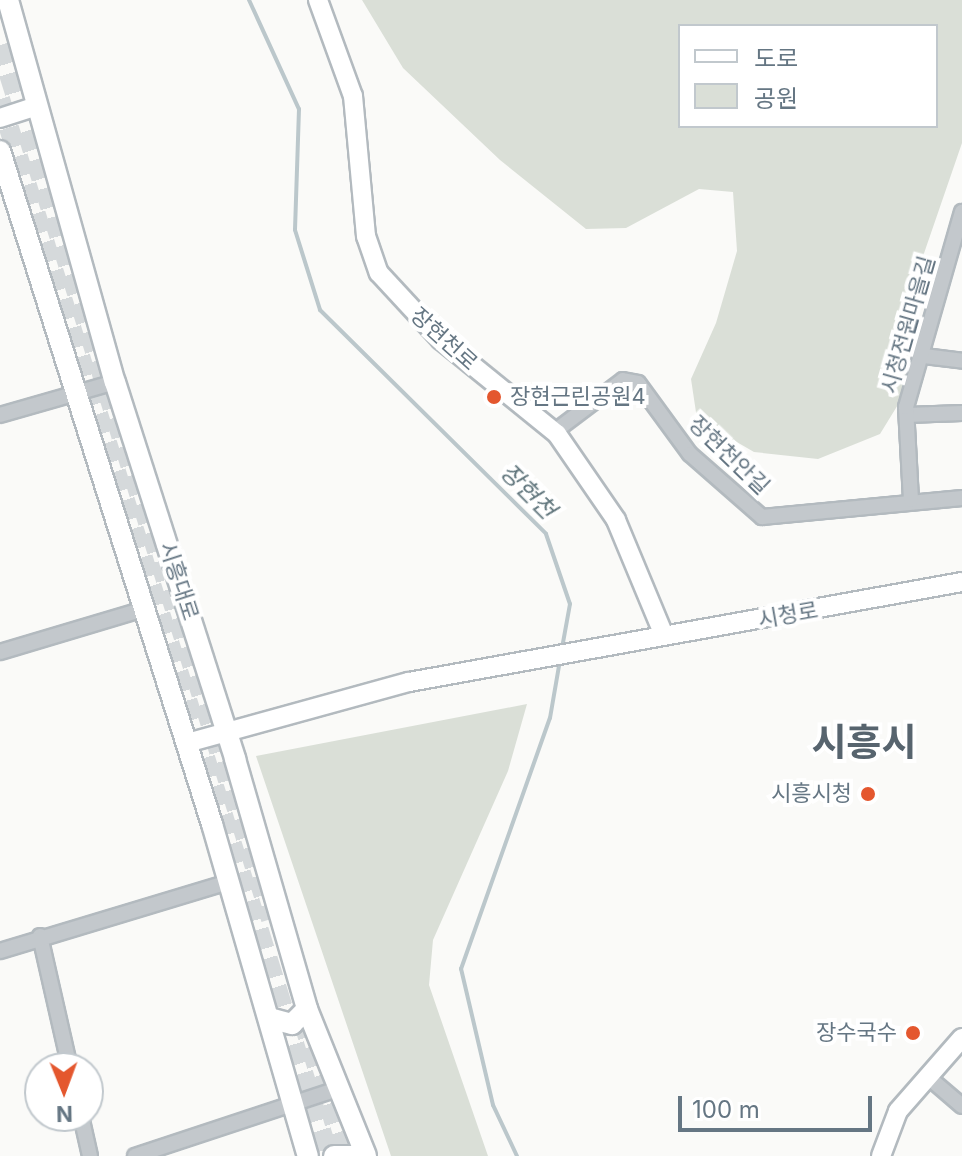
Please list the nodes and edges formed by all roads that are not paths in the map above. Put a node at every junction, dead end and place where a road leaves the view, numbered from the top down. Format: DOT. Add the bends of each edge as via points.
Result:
graph roads {
  1 [pos="318,0"];
  2 [pos="6,10"];
  3 [pos="34,107"];
  4 [pos="0,118"];
  5 [pos="0,151"];
  6 [pos="962,213"];
  7 [pos="944,281"];
  8 [pos="962,283"];
  9 [pos="924,356"];
  10 [pos="962,361"];
  11 [pos="115,382"];
  12 [pos="76,391"];
  13 [pos="962,413"];
  14 [pos="0,415"];
  15 [pos="907,415"];
  16 [pos="554,432"];
  17 [pos="962,498"];
  18 [pos="911,500"];
  19 [pos="962,582"];
  20 [pos="144,609"];
  21 [pos="663,633"];
  22 [pos="0,652"];
  23 [pos="227,732"];
  24 [pos="187,743"];
  25 [pos="229,882"];
  26 [pos="40,936"];
  27 [pos="0,951"];
  28 [pos="307,1009"];
  29 [pos="269,1018"];
  30 [pos="962,1038"];
  31 [pos="66,1052"];
  32 [pos="927,1076"];
  33 [pos="337,1089"];
  34 [pos="293,1103"];
  35 [pos="962,1106"];
  36 [pos="85,1132"];
  37 [pos="90,1156"];
  38 [pos="135,1156"];
  39 [pos="308,1156"];
  40 [pos="334,1156"];
  41 [pos="365,1156"];
  42 [pos="881,1156"];
  1 -- 16 [label="street, 장현천로" via="353,96 366,236 379,273 441,340"];
  2 -- 3 [label="main road, 시흥대로"];
  3 -- 4 [label="street"];
  3 -- 11 [label="main road, 시흥대로"];
  5 -- 12 [label="main road, 시흥대로"];
  6 -- 7 [label="street, 시청전원마을길"];
  7 -- 8 [label="street"];
  7 -- 9 [label="street, 시청전원마을길"];
  9 -- 10 [label="street"];
  9 -- 15 [label="street, 시청전원마을길"];
  11 -- 12 [label="street"];
  11 -- 23 [label="main road, 시흥대로"];
  12 -- 14 [label="street"];
  12 -- 20 [label="main road, 시흥대로"];
  13 -- 15 [label="street"];
  15 -- 18 [label="street, 시청전원마을길"];
  16 -- 18 [label="street, 장현천안길" via="623,380 638,383 690,454 762,517"];
  16 -- 21 [label="street, 장현천로" via="616,520"];
  17 -- 18 [label="street, 장현천안길"];
  19 -- 21 [label="street, 시청로" via="774,619"];
  20 -- 22 [label="street"];
  20 -- 24 [label="main road, 시흥대로"];
  21 -- 23 [label="street, 시청로" via="409,682"];
  23 -- 24 [label="street, 시청로"];
  23 -- 28 [label="main road, 시흥대로"];
  24 -- 25 [label="main road, 시흥대로"];
  25 -- 26 [label="street"];
  25 -- 29 [label="main road, 시흥대로"];
  26 -- 27 [label="street"];
  26 -- 31 [label="street"];
  28 -- 29 [label="main road" via="292,1024"];
  28 -- 33 [label="main road, 시흥대로"];
  29 -- 34 [label="main road, 시흥대로"];
  30 -- 32 [label="street"];
  32 -- 35 [label="street"];
  32 -- 42 [label="street" via="898,1111"];
  33 -- 34 [label="street"];
  33 -- 41 [label="main road, 시흥대로"];
  34 -- 38 [label="street"];
  34 -- 39 [label="main road, 시흥대로"];
  36 -- 37 [label="street"];
  40 -- 41 [label="main road"];
}
